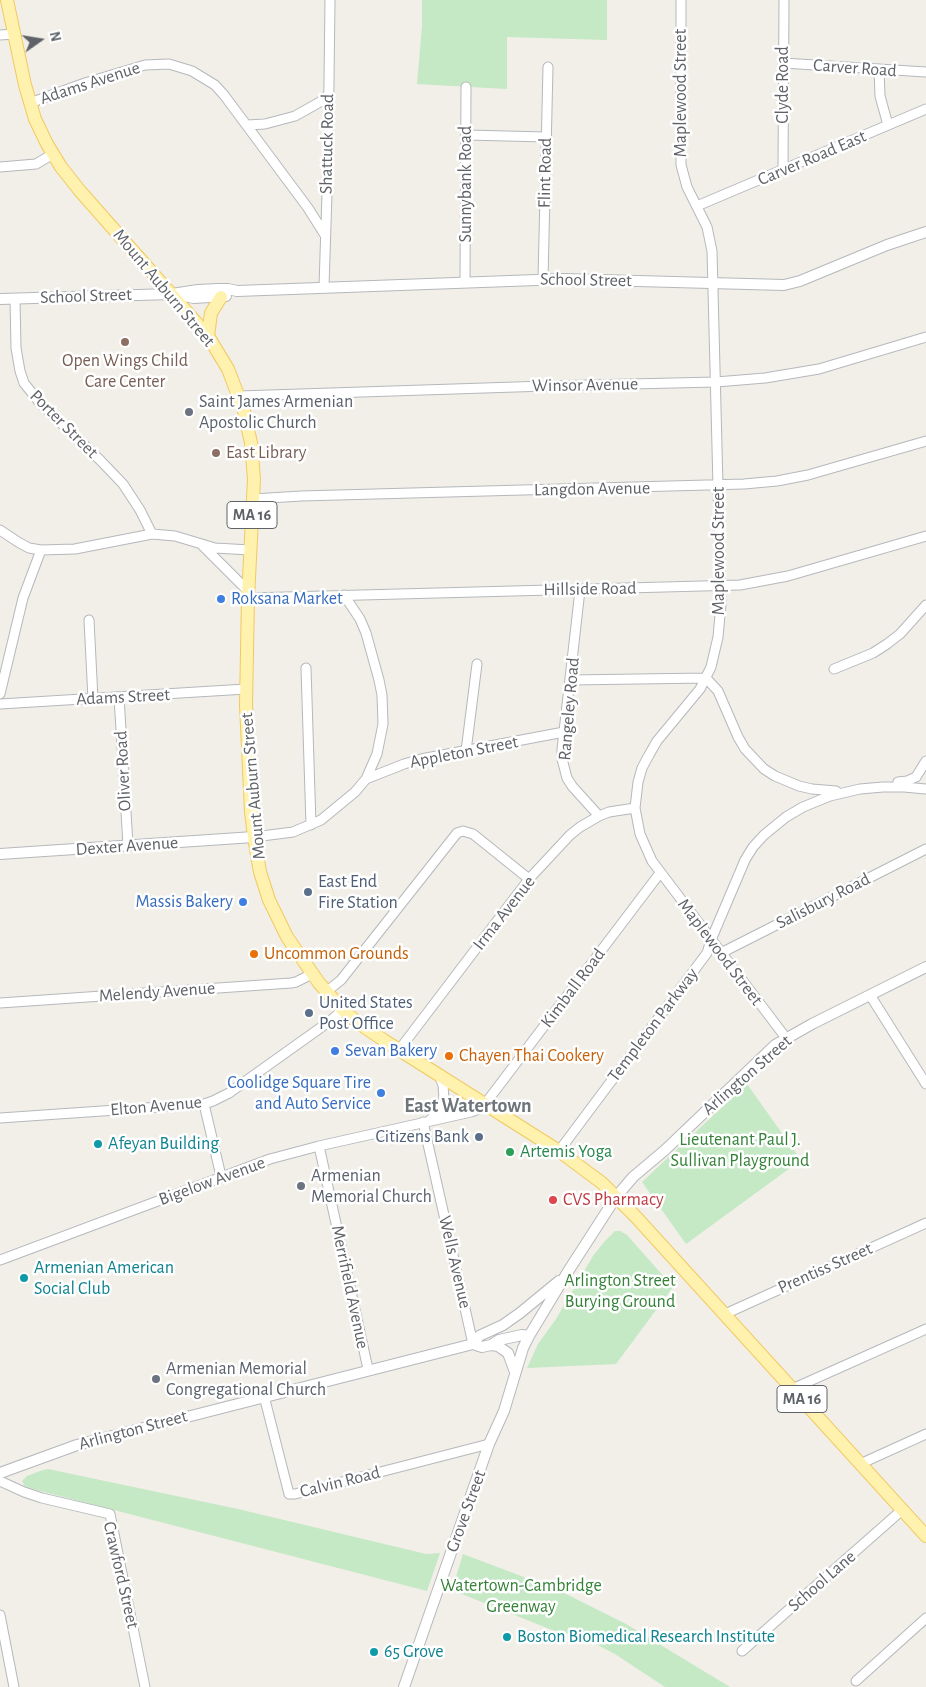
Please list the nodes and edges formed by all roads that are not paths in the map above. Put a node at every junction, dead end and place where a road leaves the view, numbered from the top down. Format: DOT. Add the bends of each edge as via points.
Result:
graph roads {
  1 [pos="7,0"];
  2 [pos="330,0"];
  3 [pos="681,0"];
  4 [pos="784,0"];
  5 [pos="0,34"];
  6 [pos="14,34"];
  7 [pos="783,63"];
  8 [pos="548,68"];
  9 [pos="879,69"];
  10 [pos="926,72"];
  11 [pos="466,87"];
  12 [pos="328,95"];
  13 [pos="30,103"];
  14 [pos="926,109"];
  15 [pos="247,125"];
  16 [pos="888,125"];
  17 [pos="467,136"];
  18 [pos="546,138"];
  19 [pos="53,154"];
  20 [pos="0,166"];
  21 [pos="783,170"];
  22 [pos="697,206"];
  23 [pos="926,232"];
  24 [pos="325,235"];
  25 [pos="543,279"];
  26 [pos="465,282"];
  27 [pos="714,282"];
  28 [pos="324,287"];
  29 [pos="237,291"];
  30 [pos="172,294"];
  31 [pos="220,297"];
  32 [pos="0,299"];
  33 [pos="15,299"];
  34 [pos="208,336"];
  35 [pos="926,337"];
  36 [pos="716,382"];
  37 [pos="239,396"];
  38 [pos="926,441"];
  39 [pos="719,485"];
  40 [pos="253,498"];
  41 [pos="0,530"];
  42 [pos="152,534"];
  43 [pos="926,536"];
  44 [pos="202,545"];
  45 [pos="41,550"];
  46 [pos="250,550"];
  47 [pos="721,586"];
  48 [pos="580,590"];
  49 [pos="248,594"];
  50 [pos="344,595"];
  51 [pos="926,605"];
  52 [pos="89,620"];
  53 [pos="477,664"];
  54 [pos="306,668"];
  55 [pos="834,669"];
  56 [pos="706,678"];
  57 [pos="570,680"];
  58 [pos="246,689"];
  59 [pos="0,694"];
  60 [pos="119,698"];
  61 [pos="93,699"];
  62 [pos="0,704"];
  63 [pos="564,732"];
  64 [pos="466,751"];
  65 [pos="926,761"];
  66 [pos="366,779"];
  67 [pos="860,789"];
  68 [pos="926,789"];
  69 [pos="635,808"];
  70 [pos="599,816"];
  71 [pos="311,825"];
  72 [pos="254,837"];
  73 [pos="128,845"];
  74 [pos="926,850"];
  75 [pos="0,854"];
  76 [pos="660,873"];
  77 [pos="529,879"];
  78 [pos="711,940"];
  79 [pos="721,953"];
  80 [pos="926,967"];
  81 [pos="312,974"];
  82 [pos="326,992"];
  83 [pos="870,995"];
  84 [pos="0,1003"];
  85 [pos="343,1010"];
  86 [pos="786,1038"];
  87 [pos="399,1050"];
  88 [pos="439,1076"];
  89 [pos="926,1084"];
  90 [pos="204,1104"];
  91 [pos="485,1104"];
  92 [pos="0,1118"];
  93 [pos="426,1121"];
  94 [pos="319,1146"];
  95 [pos="559,1151"];
  96 [pos="221,1176"];
  97 [pos="616,1197"];
  98 [pos="926,1222"];
  99 [pos="0,1260"];
  100 [pos="567,1273"];
  101 [pos="725,1314"];
  102 [pos="503,1325"];
  103 [pos="926,1329"];
  104 [pos="529,1336"];
  105 [pos="473,1344"];
  106 [pos="491,1345"];
  107 [pos="368,1369"];
  108 [pos="515,1372"];
  109 [pos="792,1389"];
  110 [pos="264,1396"];
  111 [pos="926,1434"];
  112 [pos="489,1444"];
  113 [pos="860,1464"];
  114 [pos="0,1473"];
  115 [pos="0,1481"];
  116 [pos="902,1510"];
  117 [pos="926,1536"];
  118 [pos="0,1615"];
  119 [pos="926,1618"];
  120 [pos="742,1651"];
  121 [pos="856,1681"];
  122 [pos="14,1687"];
  123 [pos="145,1687"];
  124 [pos="404,1687"];
  1 -- 6 [label="main road, Mount Auburn Street / MA 16"];
  2 -- 12 [label="street, Shattuck Road"];
  3 -- 22 [label="street, Maplewood Street" via="680,154 684,177"];
  4 -- 7 [label="street, Clyde Road"];
  5 -- 6 [label="street"];
  6 -- 13 [label="main road, Mount Auburn Street / MA 16"];
  7 -- 9 [label="street, Carver Road"];
  7 -- 21 [label="street, Clyde Road"];
  8 -- 18 [label="street, Flint Road"];
  9 -- 10 [label="street, Carver Road"];
  9 -- 16 [label="street" via="880,96"];
  11 -- 17 [label="street, Sunnybank Road"];
  12 -- 15 [label="street" via="295,116"];
  12 -- 24 [label="street, Shattuck Road"];
  13 -- 15 [label="street, Adams Avenue" via="145,64 169,64 192,71 214,85"];
  13 -- 19 [label="main road, Mount Auburn Street / MA 16" via="40,132"];
  14 -- 16 [label="street, Carver Road East"];
  15 -- 24 [label="street, Adams Avenue"];
  16 -- 21 [label="street, Carver Road East"];
  17 -- 18 [label="street"];
  17 -- 26 [label="street, Sunnybank Road"];
  18 -- 25 [label="street, Flint Road"];
  19 -- 20 [label="street" via="36,164"];
  19 -- 30 [label="main road, Mount Auburn Street / MA 16" via="80,191"];
  21 -- 22 [label="street, Carver Road East"];
  22 -- 27 [label="street, Maplewood Street" via="710,238"];
  23 -- 27 [label="street, School Street" via="792,283"];
  24 -- 28 [label="street, Shattuck Road"];
  25 -- 26 [label="street, School Street"];
  25 -- 27 [label="street, School Street"];
  26 -- 28 [label="street, School Street"];
  27 -- 36 [label="street, Maplewood Street"];
  28 -- 29 [label="street, School Street"];
  29 -- 30 [label="street, School Street" via="198,290"];
  29 -- 31 [label="street, School Street"];
  30 -- 31 [label="street, School Street" via="194,298"];
  30 -- 33 [label="street, School Street"];
  30 -- 34 [label="main road, Mount Auburn Street / MA 16"];
  31 -- 34 [label="main road" via="211,313"];
  32 -- 33 [label="street, School Street"];
  33 -- 42 [label="street, Porter Street" via="16,348 24,383 40,403 123,484"];
  34 -- 37 [label="main road, Mount Auburn Street / MA 16" via="228,369"];
  35 -- 36 [label="street, Winsor Avenue" via="811,371"];
  36 -- 37 [label="street, Winsor Avenue"];
  36 -- 39 [label="street, Maplewood Street"];
  37 -- 40 [label="main road, Mount Auburn Street / MA 16" via="251,443"];
  38 -- 39 [label="street, Langdon Avenue" via="792,478"];
  39 -- 40 [label="street, Langdon Avenue"];
  39 -- 47 [label="street, Maplewood Street"];
  40 -- 46 [label="main road, Mount Auburn Street / MA 16"];
  41 -- 45 [label="street" via="24,545"];
  42 -- 44 [label="street" via="175,536"];
  42 -- 45 [label="street" via="75,549"];
  43 -- 47 [label="street, Hillside Road" via="772,580"];
  44 -- 46 [label="street"];
  44 -- 49 [label="street"];
  45 -- 59 [label="street" via="23,598"];
  46 -- 49 [label="main road, Mount Auburn Street / MA 16"];
  47 -- 48 [label="street, Hillside Road"];
  47 -- 56 [label="street, Maplewood Street" via="718,637"];
  48 -- 50 [label="street, Hillside Road"];
  48 -- 57 [label="street, Rangeley Road"];
  49 -- 50 [label="street, Hillside Road"];
  49 -- 58 [label="main road, Mount Auburn Street / MA 16"];
  50 -- 66 [label="street" via="366,633 382,695 381,739"];
  51 -- 55 [label="street" via="887,644"];
  52 -- 61 [label="street"];
  53 -- 64 [label="street"];
  54 -- 71 [label="street"];
  56 -- 57 [label="street"];
  56 -- 67 [label="street" via="718,692 745,749 764,769 812,790"];
  56 -- 69 [label="street, Maplewood Street" via="649,755 638,782"];
  57 -- 63 [label="street, Rangeley Road"];
  58 -- 60 [label="street, Adams Street"];
  58 -- 72 [label="main road, Mount Auburn Street / MA 16"];
  60 -- 61 [label="street, Adams Street"];
  60 -- 73 [label="street, Oliver Road"];
  61 -- 62 [label="street, Adams Street"];
  63 -- 64 [label="street, Appleton Street"];
  63 -- 70 [label="street, Rangeley Road" via="562,759 567,778"];
  64 -- 66 [label="street, Appleton Street" via="404,764"];
  65 -- 67 [label="street" via="916,777 907,782"];
  66 -- 71 [label="street" via="344,802"];
  67 -- 68 [label="street, Templeton Parkway"];
  67 -- 78 [label="street, Templeton Parkway" via="810,804 786,817 764,835 745,860"];
  69 -- 70 [label="street, Irma Avenue"];
  69 -- 76 [label="street, Maplewood Street" via="645,848"];
  70 -- 77 [label="street, Irma Avenue" via="570,835"];
  71 -- 72 [label="street" via="293,832"];
  72 -- 73 [label="street, Dexter Avenue"];
  72 -- 81 [label="main road, Mount Auburn Street / MA 16" via="260,872 274,912 286,937"];
  73 -- 75 [label="street, Dexter Avenue"];
  74 -- 79 [label="street, Salisbury Road"];
  76 -- 78 [label="street, Maplewood Street"];
  76 -- 91 [label="street, Kimball Road"];
  77 -- 82 [label="street" via="473,834 463,831 457,834 341,980"];
  77 -- 87 [label="street, Irma Avenue"];
  78 -- 79 [label="street, Maplewood Street"];
  78 -- 95 [label="street, Templeton Parkway" via="707,953"];
  79 -- 86 [label="street, Maplewood Street"];
  80 -- 83 [label="street, Arlington Street"];
  81 -- 82 [label="main road, Mount Auburn Street / MA 16"];
  81 -- 84 [label="street, Melendy Avenue" via="291,983"];
  82 -- 85 [label="main road, Mount Auburn Street / MA 16"];
  83 -- 86 [label="street, Arlington Street"];
  83 -- 89 [label="street"];
  85 -- 87 [label="main road, Mount Auburn Street / MA 16"];
  85 -- 90 [label="street, Elton Avenue" via="229,1093"];
  86 -- 97 [label="street, Arlington Street" via="632,1178"];
  87 -- 88 [label="main road, Mount Auburn Street / MA 16"];
  88 -- 91 [label="main road, Mount Auburn Street / MA 16"];
  88 -- 93 [label="street" via="444,1090 443,1103 439,1111"];
  90 -- 92 [label="street, Elton Avenue"];
  90 -- 96 [label="street"];
  91 -- 93 [label="street, Bigelow Avenue" via="471,1112"];
  91 -- 95 [label="main road, Mount Auburn Street / MA 16"];
  93 -- 94 [label="street, Bigelow Avenue"];
  93 -- 105 [label="street, Wells Avenue"];
  94 -- 96 [label="street, Bigelow Avenue"];
  94 -- 107 [label="street, Merrifield Avenue"];
  95 -- 97 [label="main road, Mount Auburn Street / MA 16"];
  96 -- 99 [label="street, Bigelow Avenue"];
  97 -- 100 [label="street, Arlington Street"];
  97 -- 101 [label="main road, Mount Auburn Street / MA 16"];
  98 -- 101 [label="street, Prentiss Street"];
  100 -- 102 [label="street, Arlington Street"];
  100 -- 104 [label="street, Arlington Street"];
  101 -- 109 [label="main road, Mount Auburn Street / MA 16"];
  102 -- 104 [label="street" via="510,1322"];
  102 -- 105 [label="street, Arlington Street" via="479,1336"];
  103 -- 109 [label="street"];
  104 -- 106 [label="street, Arlington Street" via="499,1340"];
  104 -- 108 [label="street, Grove Street"];
  105 -- 106 [label="street, Arlington Street"];
  105 -- 107 [label="street, Arlington Street"];
  106 -- 108 [label="street" via="508,1353"];
  107 -- 110 [label="street, Arlington Street"];
  108 -- 112 [label="street, Grove Street" via="504,1411"];
  109 -- 113 [label="main road, Mount Auburn Street / MA 16"];
  110 -- 112 [label="street, Calvin Road" via="289,1494"];
  110 -- 114 [label="street, Arlington Street" via="62,1449"];
  111 -- 113 [label="street"];
  112 -- 124 [label="street, Grove Street"];
  113 -- 116 [label="main road, Mount Auburn Street / MA 16"];
  115 -- 123 [label="street, Crawford Street" via="42,1498 110,1514"];
  116 -- 117 [label="main road, Mount Auburn Street / MA 16"];
  116 -- 120 [label="street, School Lane"];
  118 -- 122 [label="street"];
  119 -- 121 [label="street"];
}
